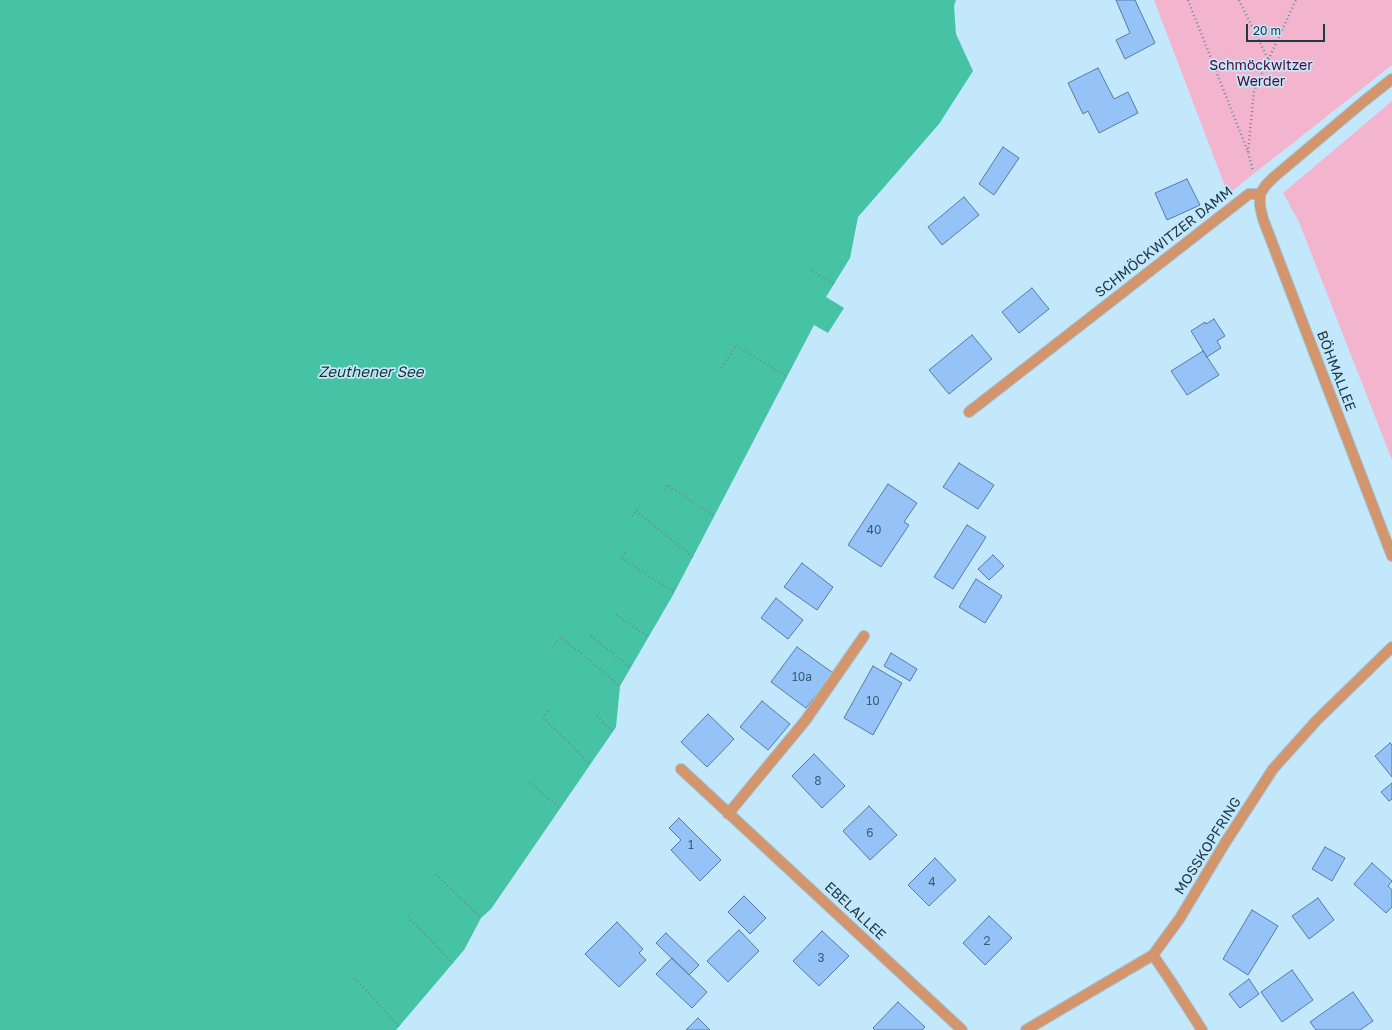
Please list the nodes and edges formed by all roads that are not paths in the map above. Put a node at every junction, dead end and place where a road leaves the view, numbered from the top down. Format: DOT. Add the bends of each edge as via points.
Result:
graph roads {
  1 [pos="1392,79"];
  2 [pos="1260,194"];
  3 [pos="969,412"];
  4 [pos="1392,556"];
  5 [pos="864,636"];
  6 [pos="1392,647"];
  7 [pos="681,769"];
  8 [pos="728,814"];
  9 [pos="1153,955"];
  10 [pos="962,1030"];
  11 [pos="1026,1030"];
  12 [pos="1202,1030"];
  1 -- 2 [label="street" via="1274,177"];
  2 -- 3 [label="street, SCHMÖCKWITZER DAMM" via="1249,194"];
  2 -- 4 [label="street, BÖHMALLEE" via="1263,219"];
  5 -- 8 [label="street" via="805,721"];
  6 -- 9 [label="street, MOSSKOPFRING" via="1318,720 1273,769 1180,918"];
  7 -- 8 [label="street, EBELALLEE"];
  8 -- 10 [label="street, EBELALLEE"];
  9 -- 11 [label="street, MOSSKOPFRING"];
  9 -- 12 [label="street"];
}
